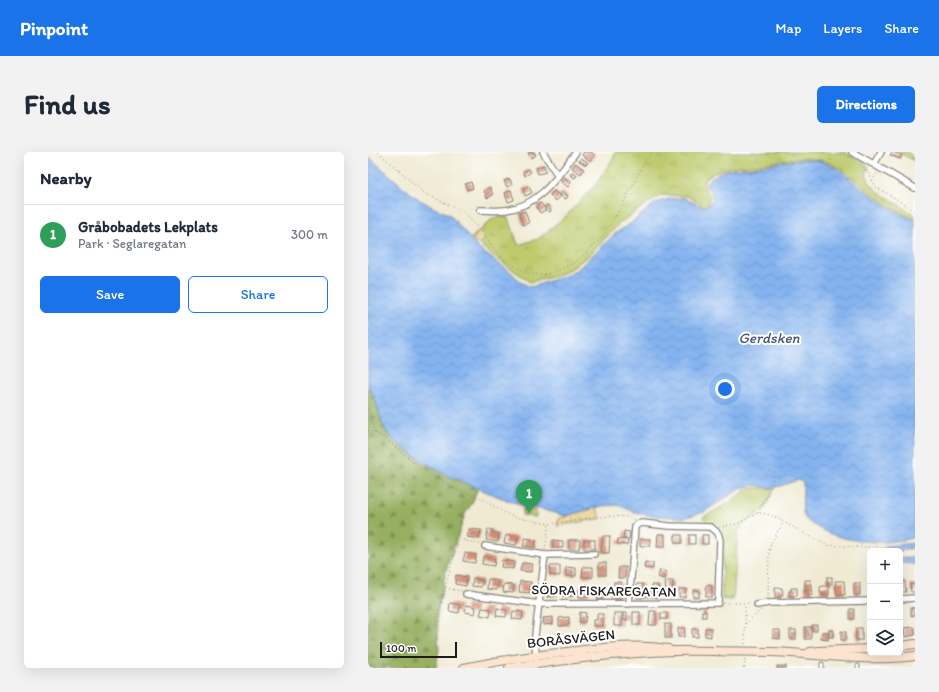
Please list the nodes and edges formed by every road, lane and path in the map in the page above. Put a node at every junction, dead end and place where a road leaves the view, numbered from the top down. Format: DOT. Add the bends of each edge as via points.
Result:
graph roads {
  1 [pos="378,152"];
  2 [pos="543,152"];
  3 [pos="576,152"];
  4 [pos="652,152"];
  5 [pos="837,152"];
  6 [pos="852,152"];
  7 [pos="881,152"];
  8 [pos="853,159"];
  9 [pos="859,162"];
  10 [pos="874,164"];
  11 [pos="558,176"];
  12 [pos="915,188"];
  13 [pos="480,210"];
  14 [pos="494,210"];
  15 [pos="915,212"];
  16 [pos="483,234"];
  17 [pos="368,409"];
  18 [pos="368,430"];
  19 [pos="375,433"];
  20 [pos="775,469"];
  21 [pos="769,470"];
  22 [pos="774,472"];
  23 [pos="464,493"];
  24 [pos="758,513"];
  25 [pos="784,522"];
  26 [pos="549,524"];
  27 [pos="638,524"];
  28 [pos="716,530"];
  29 [pos="459,538"];
  30 [pos="484,546"];
  31 [pos="882,548"];
  32 [pos="915,550"];
  33 [pos="903,552"];
  34 [pos="594,554"];
  35 [pos="545,555"];
  36 [pos="444,588"];
  37 [pos="466,594"];
  38 [pos="915,598"];
  39 [pos="903,599"];
  40 [pos="867,601"];
  41 [pos="718,603"];
  42 [pos="745,603"];
  43 [pos="768,603"];
  44 [pos="539,604"];
  45 [pos="629,604"];
  46 [pos="757,606"];
  47 [pos="745,623"];
  48 [pos="915,644"];
  49 [pos="745,645"];
  50 [pos="903,646"];
  51 [pos="867,649"];
  52 [pos="681,650"];
  53 [pos="803,654"];
  54 [pos="536,655"];
  55 [pos="915,656"];
  56 [pos="745,657"];
  57 [pos="391,662"];
  58 [pos="368,664"];
  59 [pos="536,666"];
  60 [pos="392,668"];
  61 [pos="464,668"];
  62 [pos="509,668"];
  63 [pos="744,668"];
  1 -- 16 [label="path" via="425,194 467,215"];
  2 -- 11 [label="street"];
  3 -- 11 [label="street"];
  4 -- 16 [label="path" via="602,238 579,259 561,270 541,275 524,272 502,258"];
  5 -- 8 [label="path"];
  6 -- 10 [label="street"];
  7 -- 10 [label="street"];
  9 -- 15 [label="path" via="876,187"];
  10 -- 12 [label="street"];
  11 -- 14 [label="street" via="542,194 525,205"];
  13 -- 14 [label="street"];
  14 -- 16 [label="path"];
  17 -- 19 [label="path"];
  18 -- 19 [label="path"];
  19 -- 23 [label="path" via="390,442 420,468"];
  20 -- 22 [label="path"];
  21 -- 22 [label="path"];
  22 -- 24 [label="path" via="771,487"];
  23 -- 26 [label="path" via="479,497 505,514"];
  23 -- 29 [label="path"];
  24 -- 25 [label="path"];
  24 -- 28 [label="path" via="737,524 720,526"];
  25 -- 31 [label="path" via="827,545"];
  25 -- 43 [label="path" via="769,551"];
  26 -- 27 [label="path" via="615,515 629,518"];
  26 -- 35 [label="path"];
  27 -- 28 [label="street" via="708,527"];
  27 -- 45 [label="street" via="635,527"];
  28 -- 41 [label="street" via="720,540"];
  29 -- 30 [label="path"];
  29 -- 36 [label="path"];
  30 -- 35 [label="street"];
  32 -- 33 [label="path"];
  34 -- 35 [label="street"];
  35 -- 44 [label="street"];
  36 -- 37 [label="path"];
  36 -- 57 [label="path" via="435,625 420,641"];
  37 -- 44 [label="street, SÖDRA FISKAREGATAN"];
  38 -- 39 [label="street"];
  40 -- 43 [label="street"];
  41 -- 42 [label="path"];
  41 -- 45 [label="street, SÖDRA FISKAREGATAN"];
  42 -- 46 [label="path"];
  42 -- 47 [label="path"];
  43 -- 46 [label="street"];
  44 -- 45 [label="street, SÖDRA FISKAREGATAN"];
  44 -- 54 [label="street" via="535,635"];
  46 -- 47 [label="path" via="757,613"];
  47 -- 49 [label="path"];
  48 -- 50 [label="main road"];
  51 -- 53 [label="main road, BORÅSVÄGEN" via="819,650"];
  52 -- 53 [label="main road, BORÅSVÄGEN"];
  52 -- 54 [label="main road, BORÅSVÄGEN" via="627,647"];
  52 -- 59 [label="main road, BORÅSVÄGEN"];
  53 -- 55 [label="main road, BORÅSVÄGEN" via="879,659"];
  54 -- 59 [label="street"];
  54 -- 61 [label="main road, BORÅSVÄGEN"];
  56 -- 63 [label="path"];
  57 -- 58 [label="path"];
  57 -- 60 [label="path"];
  59 -- 62 [label="main road, BORÅSVÄGEN"];
}
